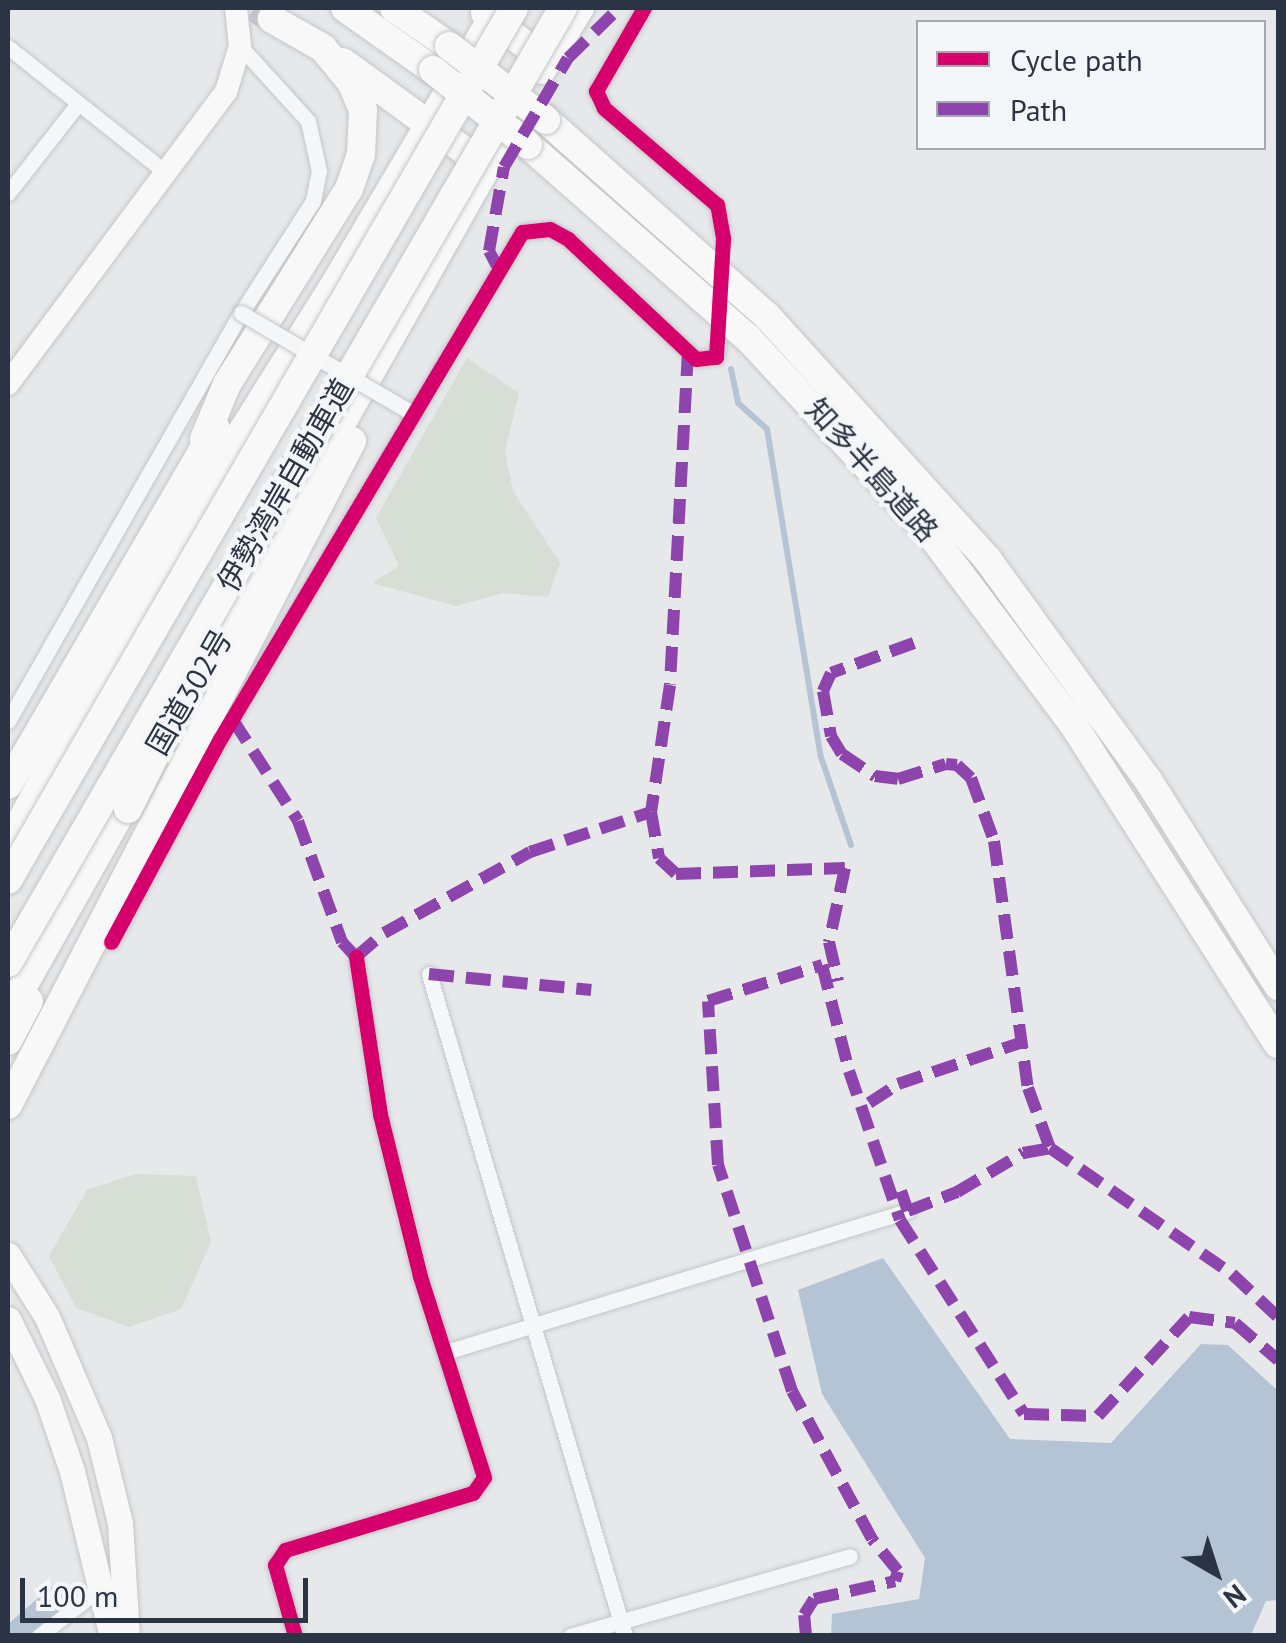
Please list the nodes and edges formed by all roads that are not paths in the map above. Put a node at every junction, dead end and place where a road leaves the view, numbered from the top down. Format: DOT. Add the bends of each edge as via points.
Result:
graph roads {
  1 [pos="236,8"];
  2 [pos="345,8"];
  3 [pos="394,8"];
  4 [pos="563,8"];
  5 [pos="580,8"];
  6 [pos="644,8"];
  7 [pos="496,10"];
  8 [pos="272,19"];
  9 [pos="8,46"];
  10 [pos="240,46"];
  11 [pos="323,48"];
  12 [pos="441,58"];
  13 [pos="547,62"];
  14 [pos="76,105"];
  15 [pos="428,125"];
  16 [pos="487,167"];
  17 [pos="164,172"];
  18 [pos="8,193"];
  19 [pos="723,238"];
  20 [pos="428,272"];
  21 [pos="241,314"];
  22 [pos="718,342"];
  23 [pos="279,371"];
  24 [pos="8,384"];
  25 [pos="414,414"];
  26 [pos="325,415"];
  27 [pos="204,438"];
  28 [pos="191,564"];
  29 [pos="8,720"];
  30 [pos="8,785"];
  31 [pos="8,844"];
  32 [pos="8,880"];
  33 [pos="111,942"];
  34 [pos="356,957"];
  35 [pos="8,963"];
  36 [pos="430,974"];
  37 [pos="1278,986"];
  38 [pos="8,1013"];
  39 [pos="8,1041"];
  40 [pos="1278,1044"];
  41 [pos="8,1105"];
  42 [pos="908,1211"];
  43 [pos="8,1256"];
  44 [pos="8,1319"];
  45 [pos="533,1328"];
  46 [pos="446,1352"];
  47 [pos="850,1556"];
  48 [pos="125,1574"];
  49 [pos="98,1588"];
  50 [pos="623,1628"];
  51 [pos="40,1636"];
  52 [pos="112,1636"];
  53 [pos="127,1636"];
  54 [pos="296,1636"];
  55 [pos="570,1636"];
  1 -- 10 [label="street"];
  2 -- 12 [label="highway, 知多半島道路"];
  3 -- 12 [label="highway, 知多半島道路"];
  4 -- 26 [label="highway, 伊勢湾岸自動車道, bridge"];
  5 -- 13 [label="highway, 国道302号"];
  6 -- 19 [label="street" via="596,92 604,108 717,205"];
  7 -- 13 [label="highway"];
  7 -- 15 [label="highway"];
  7 -- 28 [label="highway, 伊勢湾岸自動車道, bridge"];
  8 -- 11 [label="highway"];
  9 -- 14 [label="street"];
  10 -- 17 [label="street" via="226,92"];
  10 -- 21 [label="street" via="308,120 319,171 304,224"];
  11 -- 15 [label="highway"];
  11 -- 27 [label="highway" via="352,82 362,110 361,154 349,189 227,384"];
  12 -- 37 [label="highway, 知多半島道路, bridge" via="546,120 767,316 988,560 1148,780"];
  12 -- 40 [label="highway, 知多半島道路, bridge" via="528,145 748,338 934,539 1074,724"];
  13 -- 16 [label="highway, 国道302号"];
  14 -- 17 [label="street"];
  14 -- 18 [label="street"];
  15 -- 16 [label="highway"];
  15 -- 23 [label="highway"];
  16 -- 20 [label="highway, 国道302号"];
  17 -- 24 [label="street"];
  20 -- 38 [label="highway, 国道302号"];
  20 -- 41 [label="highway" via="370,404"];
  21 -- 25 [label="street, bridge"];
  21 -- 29 [label="street"];
  22 -- 25 [label="street" via="716,357 696,359 568,239 550,229 522,232"];
  23 -- 27 [label="highway"];
  23 -- 31 [label="highway" via="156,568"];
  25 -- 33 [label="street" via="220,739"];
  26 -- 35 [label="highway, 伊勢湾岸自動車道, bridge"];
  26 -- 39 [label="highway, bridge"];
  27 -- 30 [label="highway"];
  28 -- 31 [label="highway, bridge"];
  28 -- 32 [label="highway, 伊勢湾岸自動車道, bridge"];
  34 -- 46 [label="street" via="380,1114"];
  36 -- 45 [label="street"];
  42 -- 45 [label="street"];
  43 -- 48 [label="main road" via="46,1317 99,1438"];
  44 -- 49 [label="main road" via="47,1398 72,1471"];
  45 -- 46 [label="street"];
  45 -- 50 [label="street"];
  46 -- 54 [label="street" via="484,1477 473,1493 285,1550 275,1564"];
  47 -- 50 [label="street"];
  48 -- 49 [label="street"];
  48 -- 53 [label="main road"];
  49 -- 51 [label="street"];
  49 -- 52 [label="main road"];
  50 -- 55 [label="street"];
}
